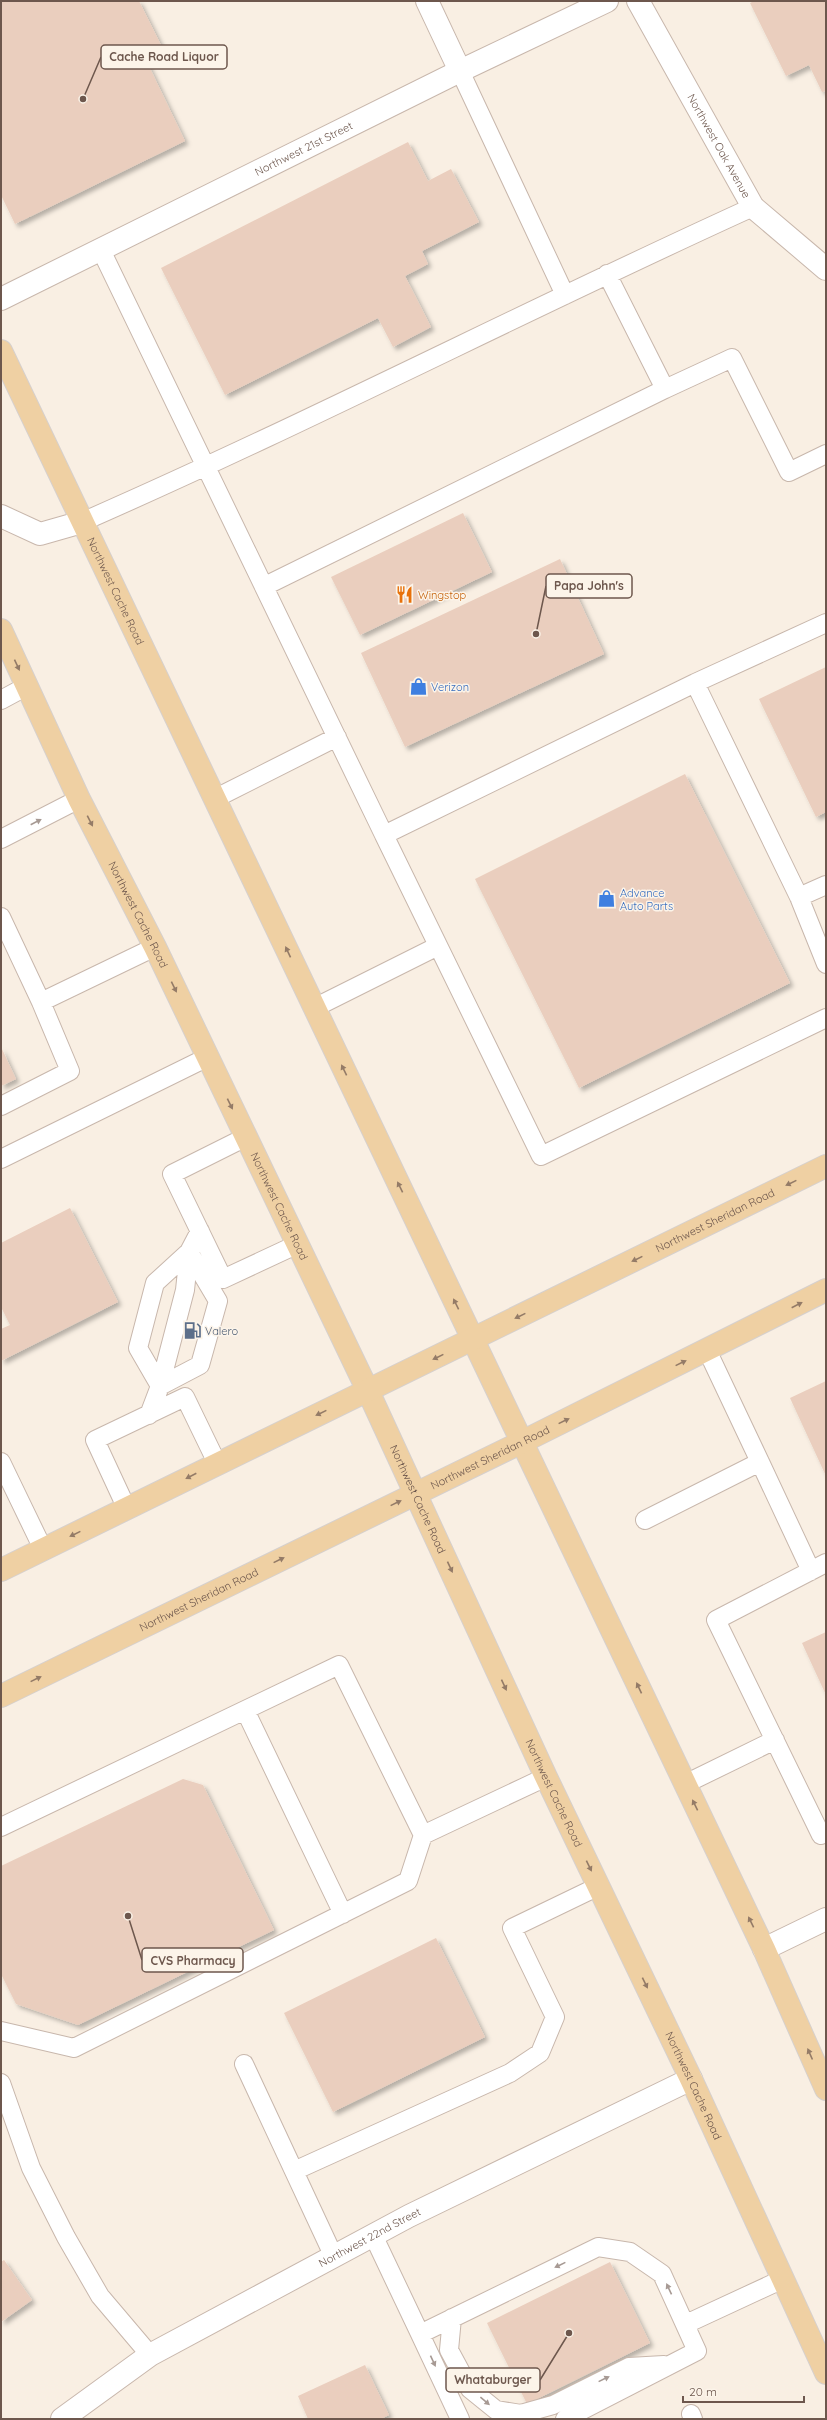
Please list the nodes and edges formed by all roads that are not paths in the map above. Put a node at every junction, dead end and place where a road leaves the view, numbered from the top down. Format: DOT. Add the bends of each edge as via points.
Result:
graph roads {
  1 [pos="427,1"];
  2 [pos="607,1"];
  3 [pos="638,1"];
  4 [pos="460,71"];
  5 [pos="753,207"];
  6 [pos="101,250"];
  7 [pos="826,269"];
  8 [pos="607,274"];
  9 [pos="565,295"];
  10 [pos="1,299"];
  11 [pos="1,351"];
  12 [pos="665,389"];
  13 [pos="826,454"];
  14 [pos="206,467"];
  15 [pos="1,516"];
  16 [pos="82,522"];
  17 [pos="265,586"];
  18 [pos="826,623"];
  19 [pos="1,630"];
  20 [pos="695,683"];
  21 [pos="27,686"];
  22 [pos="1,700"];
  23 [pos="337,737"];
  24 [pos="216,798"];
  25 [pos="79,799"];
  26 [pos="384,835"];
  27 [pos="1,839"];
  28 [pos="826,885"];
  29 [pos="799,897"];
  30 [pos="1,917"];
  31 [pos="155,946"];
  32 [pos="438,946"];
  33 [pos="826,964"];
  34 [pos="41,1002"];
  35 [pos="314,1008"];
  36 [pos="826,1018"];
  37 [pos="208,1057"];
  38 [pos="1,1106"];
  39 [pos="246,1138"];
  40 [pos="1,1159"];
  41 [pos="826,1166"];
  42 [pos="200,1231"];
  43 [pos="298,1244"];
  44 [pos="189,1252"];
  45 [pos="826,1290"];
  46 [pos="473,1340"];
  47 [pos="707,1350"];
  48 [pos="160,1386"];
  49 [pos="368,1391"];
  50 [pos="149,1415"];
  51 [pos="522,1442"];
  52 [pos="1,1462"];
  53 [pos="760,1462"];
  54 [pos="217,1463"];
  55 [pos="416,1493"];
  56 [pos="127,1509"];
  57 [pos="645,1520"];
  58 [pos="43,1549"];
  59 [pos="818,1567"];
  60 [pos="1,1570"];
  61 [pos="1,1696"];
  62 [pos="245,1710"];
  63 [pos="775,1740"];
  64 [pos="546,1777"];
  65 [pos="685,1784"];
  66 [pos="1,1828"];
  67 [pos="423,1835"];
  68 [pos="821,1835"];
  69 [pos="599,1886"];
  70 [pos="343,1914"];
  71 [pos="826,1919"];
  72 [pos="764,1950"];
  73 [pos="1,2031"];
  74 [pos="244,2064"];
  75 [pos="691,2079"];
  76 [pos="1,2083"];
  77 [pos="826,2089"];
  78 [pos="294,2171"];
  79 [pos="373,2235"];
  80 [pos="334,2257"];
  81 [pos="783,2279"];
  82 [pos="452,2318"];
  83 [pos="686,2324"];
  84 [pos="420,2334"];
  85 [pos="150,2355"];
  86 [pos="672,2364"];
  87 [pos="826,2373"];
  88 [pos="62,2419"];
  89 [pos="460,2419"];
  90 [pos="565,2419"];
  1 -- 4 [label="street"];
  2 -- 4 [label="street, Northwest 21st Street"];
  3 -- 5 [label="street, Northwest Oak Avenue"];
  4 -- 6 [label="street, Northwest 21st Street"];
  4 -- 9 [label="lane"];
  5 -- 7 [label="street, Northwest Oak Avenue"];
  5 -- 8 [label="lane"];
  6 -- 10 [label="street, Northwest 21st Street"];
  6 -- 14 [label="lane"];
  8 -- 9 [label="lane"];
  8 -- 12 [label="lane"];
  9 -- 14 [label="lane"];
  11 -- 16 [label="main road, Northwest Cache Road"];
  12 -- 13 [label="lane" via="732,358 789,472"];
  12 -- 17 [label="lane"];
  14 -- 16 [label="lane"];
  14 -- 17 [label="lane"];
  15 -- 16 [label="street" via="40,534"];
  16 -- 24 [label="main road, Northwest Cache Road"];
  17 -- 23 [label="lane"];
  18 -- 20 [label="lane"];
  19 -- 21 [label="main road, Northwest Cache Road, one-way"];
  20 -- 26 [label="lane"];
  20 -- 29 [label="lane"];
  21 -- 22 [label="lane"];
  21 -- 25 [label="main road, Northwest Cache Road"];
  23 -- 24 [label="lane"];
  23 -- 26 [label="lane"];
  35 -- 24 [label="main road, Northwest Cache Road, one-way"];
  27 -- 25 [label="lane, one-way"];
  25 -- 31 [label="main road, Northwest Cache Road, one-way"];
  26 -- 32 [label="lane"];
  28 -- 29 [label="lane"];
  29 -- 33 [label="lane"];
  30 -- 34 [label="lane"];
  31 -- 34 [label="lane"];
  31 -- 37 [label="main road, Northwest Cache Road, one-way"];
  32 -- 35 [label="lane"];
  32 -- 36 [label="lane" via="541,1156"];
  34 -- 38 [label="lane" via="70,1071"];
  46 -- 35 [label="main road, Northwest Cache Road, one-way"];
  37 -- 39 [label="main road, Northwest Cache Road, one-way"];
  37 -- 40 [label="lane"];
  39 -- 42 [label="lane" via="172,1174"];
  39 -- 43 [label="main road, Northwest Cache Road"];
  41 -- 46 [label="main road, Northwest Sheridan Road, one-way"];
  42 -- 43 [label="lane" via="223,1279"];
  42 -- 44 [label="lane"];
  43 -- 49 [label="main road, Northwest Cache Road"];
  44 -- 48 [label="lane" via="185,1290"];
  44 -- 48 [label="lane" via="155,1283 138,1348"];
  44 -- 48 [label="lane" via="218,1301 200,1365"];
  47 -- 45 [label="main road, Northwest Sheridan Road, one-way"];
  46 -- 49 [label="main road, Northwest Sheridan Road, one-way"];
  46 -- 51 [label="main road, Northwest Cache Road"];
  51 -- 47 [label="main road, Northwest Sheridan Road, one-way"];
  47 -- 53 [label="lane"];
  48 -- 50 [label="lane"];
  49 -- 54 [label="main road, Northwest Sheridan Road, one-way"];
  49 -- 55 [label="main road, Northwest Cache Road"];
  50 -- 54 [label="lane" via="185,1397"];
  50 -- 56 [label="lane" via="94,1440"];
  51 -- 55 [label="main road, Northwest Sheridan Road"];
  65 -- 51 [label="main road, Northwest Cache Road, one-way"];
  52 -- 58 [label="lane"];
  53 -- 57 [label="lane"];
  53 -- 59 [label="lane"];
  54 -- 56 [label="main road, Northwest Sheridan Road, one-way"];
  61 -- 55 [label="main road, Northwest Sheridan Road, one-way"];
  55 -- 64 [label="main road, Northwest Cache Road, one-way"];
  56 -- 58 [label="main road, Northwest Sheridan Road, one-way"];
  58 -- 60 [label="main road, Northwest Sheridan Road"];
  59 -- 63 [label="lane" via="716,1620"];
  62 -- 66 [label="lane"];
  62 -- 67 [label="lane" via="339,1665"];
  62 -- 70 [label="lane"];
  63 -- 65 [label="lane"];
  63 -- 68 [label="lane"];
  64 -- 67 [label="lane"];
  64 -- 69 [label="main road, Northwest Cache Road, one-way"];
  72 -- 65 [label="main road, Northwest Cache Road, one-way"];
  67 -- 70 [label="lane" via="408,1881"];
  69 -- 75 [label="main road, Northwest Cache Road, one-way"];
  69 -- 78 [label="lane" via="512,1928 555,2017 540,2053 510,2073"];
  70 -- 73 [label="lane" via="74,2048"];
  71 -- 72 [label="street"];
  77 -- 72 [label="main road, Northwest Cache Road, one-way"];
  74 -- 78 [label="lane"];
  75 -- 79 [label="street, Northwest 22nd Street"];
  75 -- 81 [label="main road, Northwest Cache Road"];
  76 -- 85 [label="lane" via="31,2168 66,2237 100,2296"];
  78 -- 80 [label="lane"];
  79 -- 80 [label="street, Northwest 22nd Street"];
  79 -- 84 [label="lane"];
  80 -- 85 [label="street, Northwest 22nd Street"];
  81 -- 83 [label="lane"];
  81 -- 87 [label="main road, Northwest Cache Road"];
  83 -- 82 [label="lane, one-way" via="662,2274 630,2252 598,2247"];
  82 -- 84 [label="lane"];
  82 -- 86 [label="lane, one-way" via="449,2350 470,2389 496,2410 521,2414 553,2405 629,2367"];
  83 -- 86 [label="lane" via="697,2351"];
  84 -- 89 [label="lane, one-way"];
  85 -- 88 [label="street, Northwest 22nd Street"];
  86 -- 90 [label="lane"];
}
